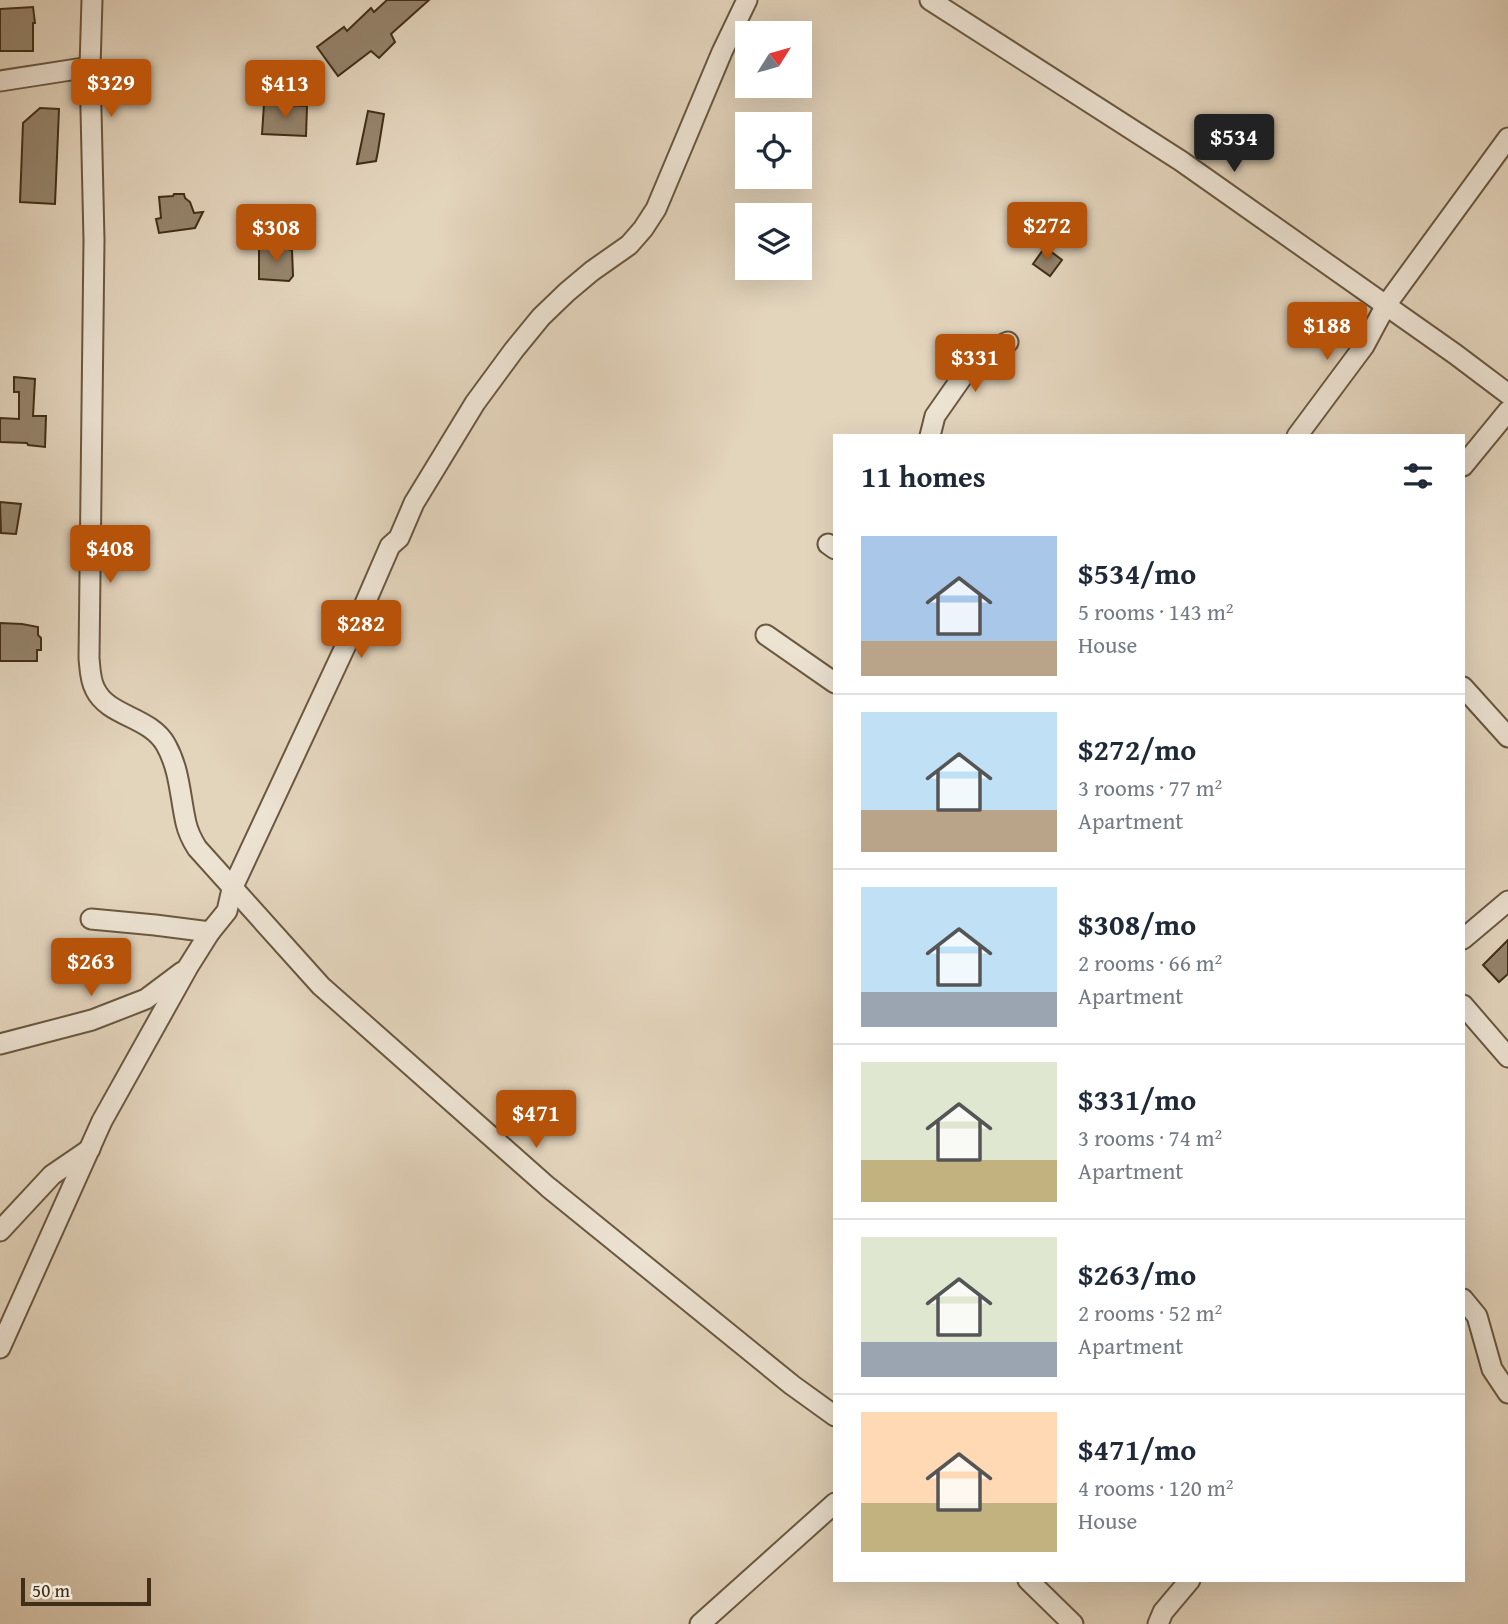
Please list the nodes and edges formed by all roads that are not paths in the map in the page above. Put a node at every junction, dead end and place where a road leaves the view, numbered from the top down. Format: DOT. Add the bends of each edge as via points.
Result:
graph roads {
  1 [pos="92,0"];
  2 [pos="747,0"];
  3 [pos="930,0"];
  4 [pos="956,6"];
  5 [pos="90,67"];
  6 [pos="0,81"];
  7 [pos="1508,138"];
  8 [pos="1386,305"];
  9 [pos="1008,342"];
  10 [pos="1508,394"];
  11 [pos="1508,411"];
  12 [pos="930,434"];
  13 [pos="1298,434"];
  14 [pos="1465,464"];
  15 [pos="766,635"];
  16 [pos="833,682"];
  17 [pos="1465,689"];
  18 [pos="1508,737"];
  19 [pos="232,889"];
  20 [pos="1508,901"];
  21 [pos="91,919"];
  22 [pos="210,932"];
  23 [pos="1465,937"];
  24 [pos="188,967"];
  25 [pos="1465,1007"];
  26 [pos="0,1044"];
  27 [pos="1508,1057"];
  28 [pos="90,1149"];
  29 [pos="0,1231"];
  30 [pos="1465,1301"];
  31 [pos="0,1348"];
  32 [pos="1508,1393"];
  33 [pos="833,1415"];
  34 [pos="833,1505"];
  35 [pos="1030,1582"];
  36 [pos="1188,1582"];
  37 [pos="701,1624"];
  38 [pos="1073,1624"];
  39 [pos="1158,1624"];
  1 -- 5 [label="street"];
  2 -- 19 [label="street" via="656,209 643,229 535,324 475,404 414,503"];
  3 -- 4 [label="street"];
  4 -- 8 [label="street"];
  5 -- 6 [label="street"];
  5 -- 19 [label="street" via="94,240 89,657 93,685 102,700 153,729 166,746 178,775 189,834"];
  7 -- 8 [label="street"];
  8 -- 10 [label="street"];
  8 -- 13 [label="street" via="1364,346"];
  9 -- 12 [label="street" via="970,366 935,416"];
  11 -- 14 [label="street"];
  15 -- 16 [label="street"];
  17 -- 18 [label="street"];
  19 -- 22 [label="street" via="227,911"];
  19 -- 33 [label="street" via="321,986 548,1187"];
  20 -- 23 [label="street"];
  21 -- 22 [label="street"];
  22 -- 24 [label="street"];
  24 -- 26 [label="street" via="146,999 92,1020"];
  24 -- 28 [label="street"];
  25 -- 27 [label="street"];
  28 -- 29 [label="street" via="52,1175"];
  28 -- 31 [label="street"];
  30 -- 32 [label="street" via="1477,1316 1492,1369"];
  34 -- 37 [label="street"];
  35 -- 38 [label="street"];
  36 -- 39 [label="street"];
}
